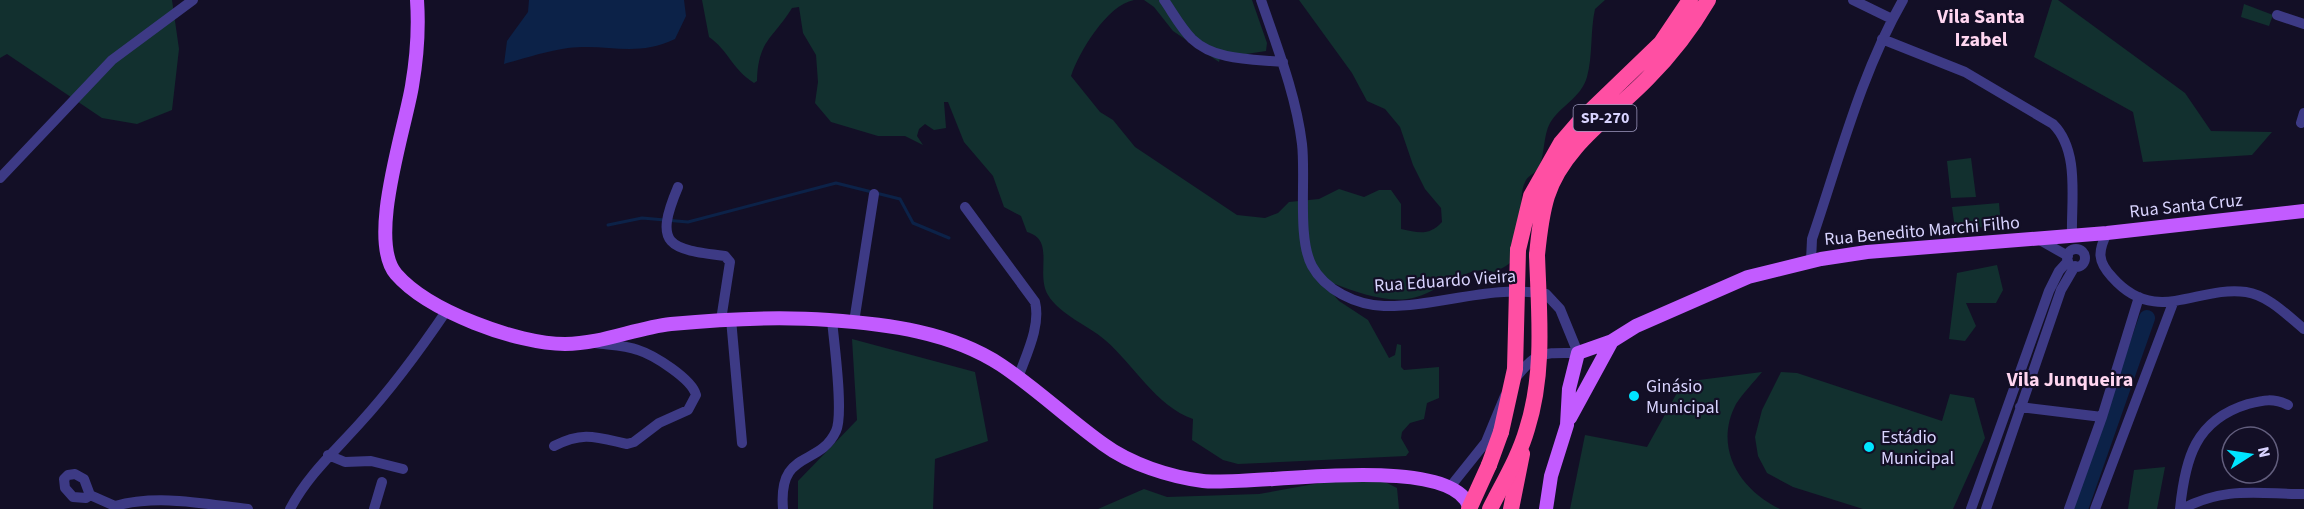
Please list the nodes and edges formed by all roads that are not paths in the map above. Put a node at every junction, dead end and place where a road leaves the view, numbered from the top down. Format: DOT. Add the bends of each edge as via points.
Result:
graph roads {
  1 [pos="193,0"];
  2 [pos="417,0"];
  3 [pos="1164,0"];
  4 [pos="1261,0"];
  5 [pos="1690,0"];
  6 [pos="1708,0"];
  7 [pos="1853,0"];
  8 [pos="1903,0"];
  9 [pos="2277,15"];
  10 [pos="1892,19"];
  11 [pos="2304,24"];
  12 [pos="1882,39"];
  13 [pos="1283,62"];
  14 [pos="0,178"];
  15 [pos="678,187"];
  16 [pos="874,194"];
  17 [pos="965,207"];
  18 [pos="2304,211"];
  19 [pos="2107,233"];
  20 [pos="2072,235"];
  21 [pos="2038,239"];
  22 [pos="2099,256"];
  23 [pos="1811,261"];
  24 [pos="2070,261"];
  25 [pos="2139,297"];
  26 [pos="2173,303"];
  27 [pos="447,310"];
  28 [pos="726,320"];
  29 [pos="832,320"];
  30 [pos="854,322"];
  31 [pos="2304,329"];
  32 [pos="1612,341"];
  33 [pos="592,342"];
  34 [pos="1578,353"];
  35 [pos="1018,378"];
  36 [pos="2288,405"];
  37 [pos="2020,407"];
  38 [pos="2102,417"];
  39 [pos="1567,424"];
  40 [pos="1527,431"];
  41 [pos="742,443"];
  42 [pos="554,446"];
  43 [pos="328,455"];
  44 [pos="403,469"];
  45 [pos="382,482"];
  46 [pos="1450,487"];
  47 [pos="2304,494"];
  48 [pos="90,495"];
  49 [pos="214,507"];
  50 [pos="1470,507"];
  51 [pos="117,508"];
  52 [pos="248,509"];
  53 [pos="290,509"];
  54 [pos="374,509"];
  55 [pos="783,509"];
  56 [pos="1490,509"];
  57 [pos="1511,509"];
  58 [pos="1546,509"];
  59 [pos="1971,509"];
  60 [pos="1986,509"];
  61 [pos="2069,509"];
  62 [pos="2095,509"];
  63 [pos="2181,509"];
  1 -- 14 [label="street" via="112,60"];
  2 -- 27 [label="main road" via="419,30 412,85 383,242 394,273"];
  3 -- 13 [label="street" via="1188,33 1207,50"];
  4 -- 13 [label="street, Rua Eduardo Vieira"];
  5 -- 50 [label="highway, SP-270, bridge" via="1661,43 1561,143 1532,196 1518,250 1513,378 1501,432"];
  6 -- 40 [label="highway, SP-270, bridge" via="1671,55 1593,128 1560,170 1547,195 1537,255 1540,366"];
  7 -- 10 [label="street"];
  8 -- 10 [label="street"];
  9 -- 11 [label="street"];
  10 -- 12 [label="street"];
  12 -- 20 [label="street" via="1965,72 2061,132 2070,155"];
  12 -- 23 [label="street" via="1812,239"];
  13 -- 34 [label="street, Rua Eduardo Vieira" via="1302,143 1304,247 1323,282 1362,303 1384,306 1511,291 1546,294 1560,309"];
  15 -- 28 [label="street" via="666,215 666,232 681,250 729,259"];
  16 -- 30 [label="street"];
  17 -- 35 [label="street" via="1035,302 1034,333"];
  18 -- 19 [label="main road, Rua Santa Cruz"];
  19 -- 20 [label="main road, Rua Santa Cruz"];
  19 -- 22 [label="street"];
  20 -- 21 [label="main road, Rua Benedito Marchi Filho"];
  21 -- 23 [label="main road, Rua Benedito Marchi Filho" via="1867,252"];
  21 -- 24 [label="street"];
  22 -- 24 [label="street" via="2085,256 2075,249"];
  22 -- 25 [label="street" via="2105,270 2119,285"];
  23 -- 32 [label="main road, Rua Benedito Marchi Filho" via="1748,277 1636,326"];
  24 -- 37 [label="street"];
  24 -- 59 [label="street" via="2059,271 2049,291"];
  25 -- 26 [label="street"];
  25 -- 38 [label="street"];
  26 -- 31 [label="street" via="2206,295 2247,292 2264,298"];
  26 -- 62 [label="street"];
  27 -- 33 [label="main road" via="538,342"];
  27 -- 43 [label="street" via="408,368"];
  28 -- 29 [label="main road"];
  28 -- 33 [label="main road" via="665,325"];
  28 -- 41 [label="street"];
  29 -- 30 [label="main road"];
  29 -- 55 [label="street" via="839,421 832,438 790,470 783,480"];
  30 -- 35 [label="main road" via="908,329 959,344 998,363"];
  32 -- 34 [label="main road, Rua Benedito Marchi Filho"];
  32 -- 39 [label="main road"];
  33 -- 42 [label="street" via="637,350 654,358 689,382 695,389 694,402 688,410 659,423 634,442 583,435"];
  34 -- 39 [label="main road" via="1569,389"];
  34 -- 46 [label="street" via="1546,353 1530,359 1498,407 1486,442"];
  35 -- 46 [label="main road" via="1105,446 1175,475 1206,481 1369,474"];
  36 -- 63 [label="street" via="2274,399 2263,400 2214,420 2193,448 2184,474"];
  37 -- 38 [label="street"];
  37 -- 60 [label="street"];
  38 -- 61 [label="street"];
  39 -- 58 [label="main road" via="1551,476"];
  40 -- 56 [label="highway, SP-270, bridge"];
  40 -- 57 [label="highway, bridge"];
  43 -- 44 [label="street" via="345,462 371,461"];
  43 -- 53 [label="street" via="301,488"];
  45 -- 54 [label="street"];
  46 -- 50 [label="main road" via="1462,493"];
  47 -- 63 [label="street" via="2228,492"];
  48 -- 51 [label="street"];
  49 -- 51 [label="street" via="161,500"];
  49 -- 52 [label="street"];
}
